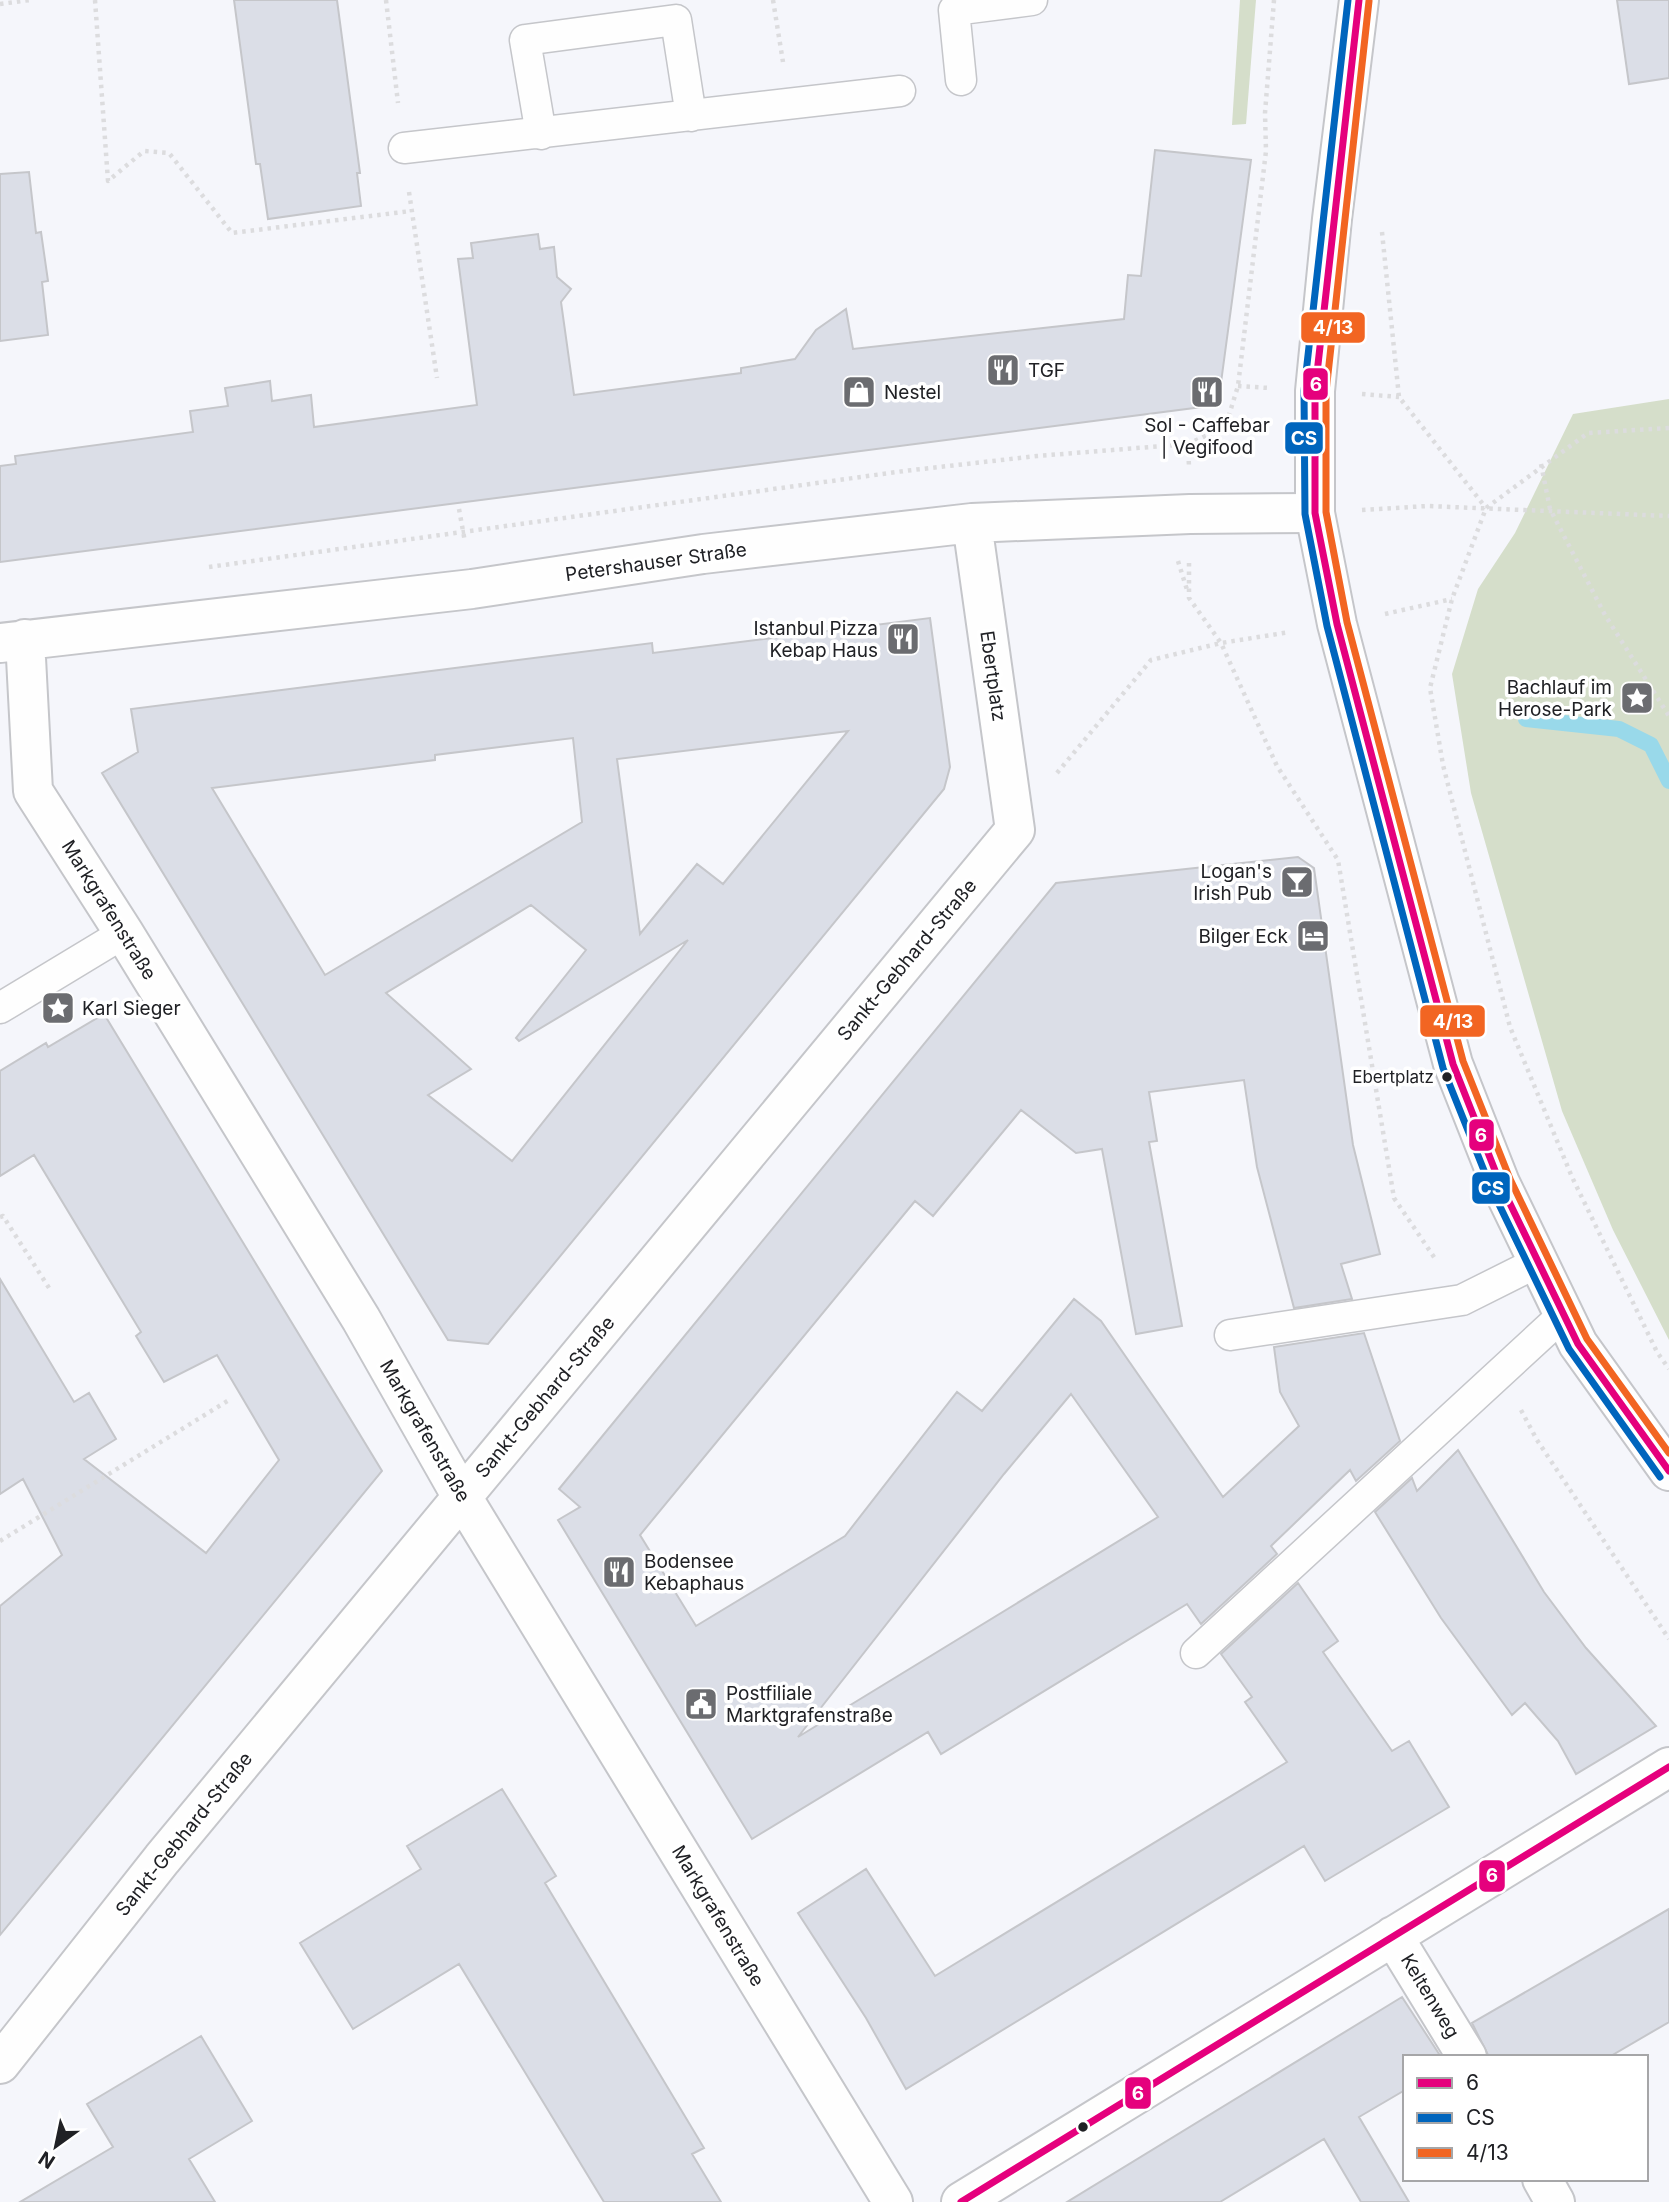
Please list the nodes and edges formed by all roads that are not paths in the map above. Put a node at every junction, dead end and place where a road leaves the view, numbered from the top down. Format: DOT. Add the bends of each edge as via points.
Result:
graph roads {
  1 [pos="1032,0"];
  2 [pos="1359,0"];
  3 [pos="961,80"];
  4 [pos="900,91"];
  5 [pos="691,116"];
  6 [pos="541,134"];
  7 [pos="404,148"];
  8 [pos="1315,513"];
  9 [pos="972,523"];
  10 [pos="12,641"];
  11 [pos="1015,830"];
  12 [pos="124,933"];
  13 [pos="0,1008"];
  14 [pos="1538,1262"];
  15 [pos="1563,1315"];
  16 [pos="1230,1335"];
  17 [pos="1669,1471"];
  18 [pos="462,1497"];
  19 [pos="1196,1653"];
  20 [pos="1669,1767"];
  21 [pos="1393,1936"];
  22 [pos="1466,2055"];
  23 [pos="0,2064"];
  24 [pos="1543,2181"];
  25 [pos="893,2202"];
  26 [pos="961,2202"];
  27 [pos="1555,2202"];
  1 -- 3 [label="lane" via="954,10"];
  2 -- 8 [label="street" via="1316,377"];
  4 -- 5 [label="lane"];
  5 -- 6 [label="lane"];
  5 -- 6 [label="lane" via="676,20 525,40"];
  6 -- 7 [label="lane"];
  8 -- 9 [label="street, Petershauser Straße"];
  8 -- 14 [label="street" via="1359,712 1453,1064 1500,1183"];
  9 -- 10 [label="street, Petershauser Straße" via="703,554 472,589"];
  9 -- 11 [label="street, Ebertplatz"];
  10 -- 12 [label="street, Markgrafenstraße" via="33,791"];
  11 -- 18 [label="street, Sankt-Gebhard-Straße"];
  12 -- 13 [label="lane"];
  12 -- 18 [label="street, Markgrafenstraße" via="386,1363"];
  14 -- 15 [label="street"];
  14 -- 16 [label="lane" via="1462,1300"];
  15 -- 17 [label="street" via="1578,1344"];
  15 -- 19 [label="lane"];
  18 -- 23 [label="street, Sankt-Gebhard-Straße" via="162,1859"];
  18 -- 25 [label="street, Markgrafenstraße"];
  20 -- 21 [label="street"];
  21 -- 22 [label="street, Keltenweg"];
  21 -- 26 [label="street"];
  24 -- 27 [label="street"];
}
